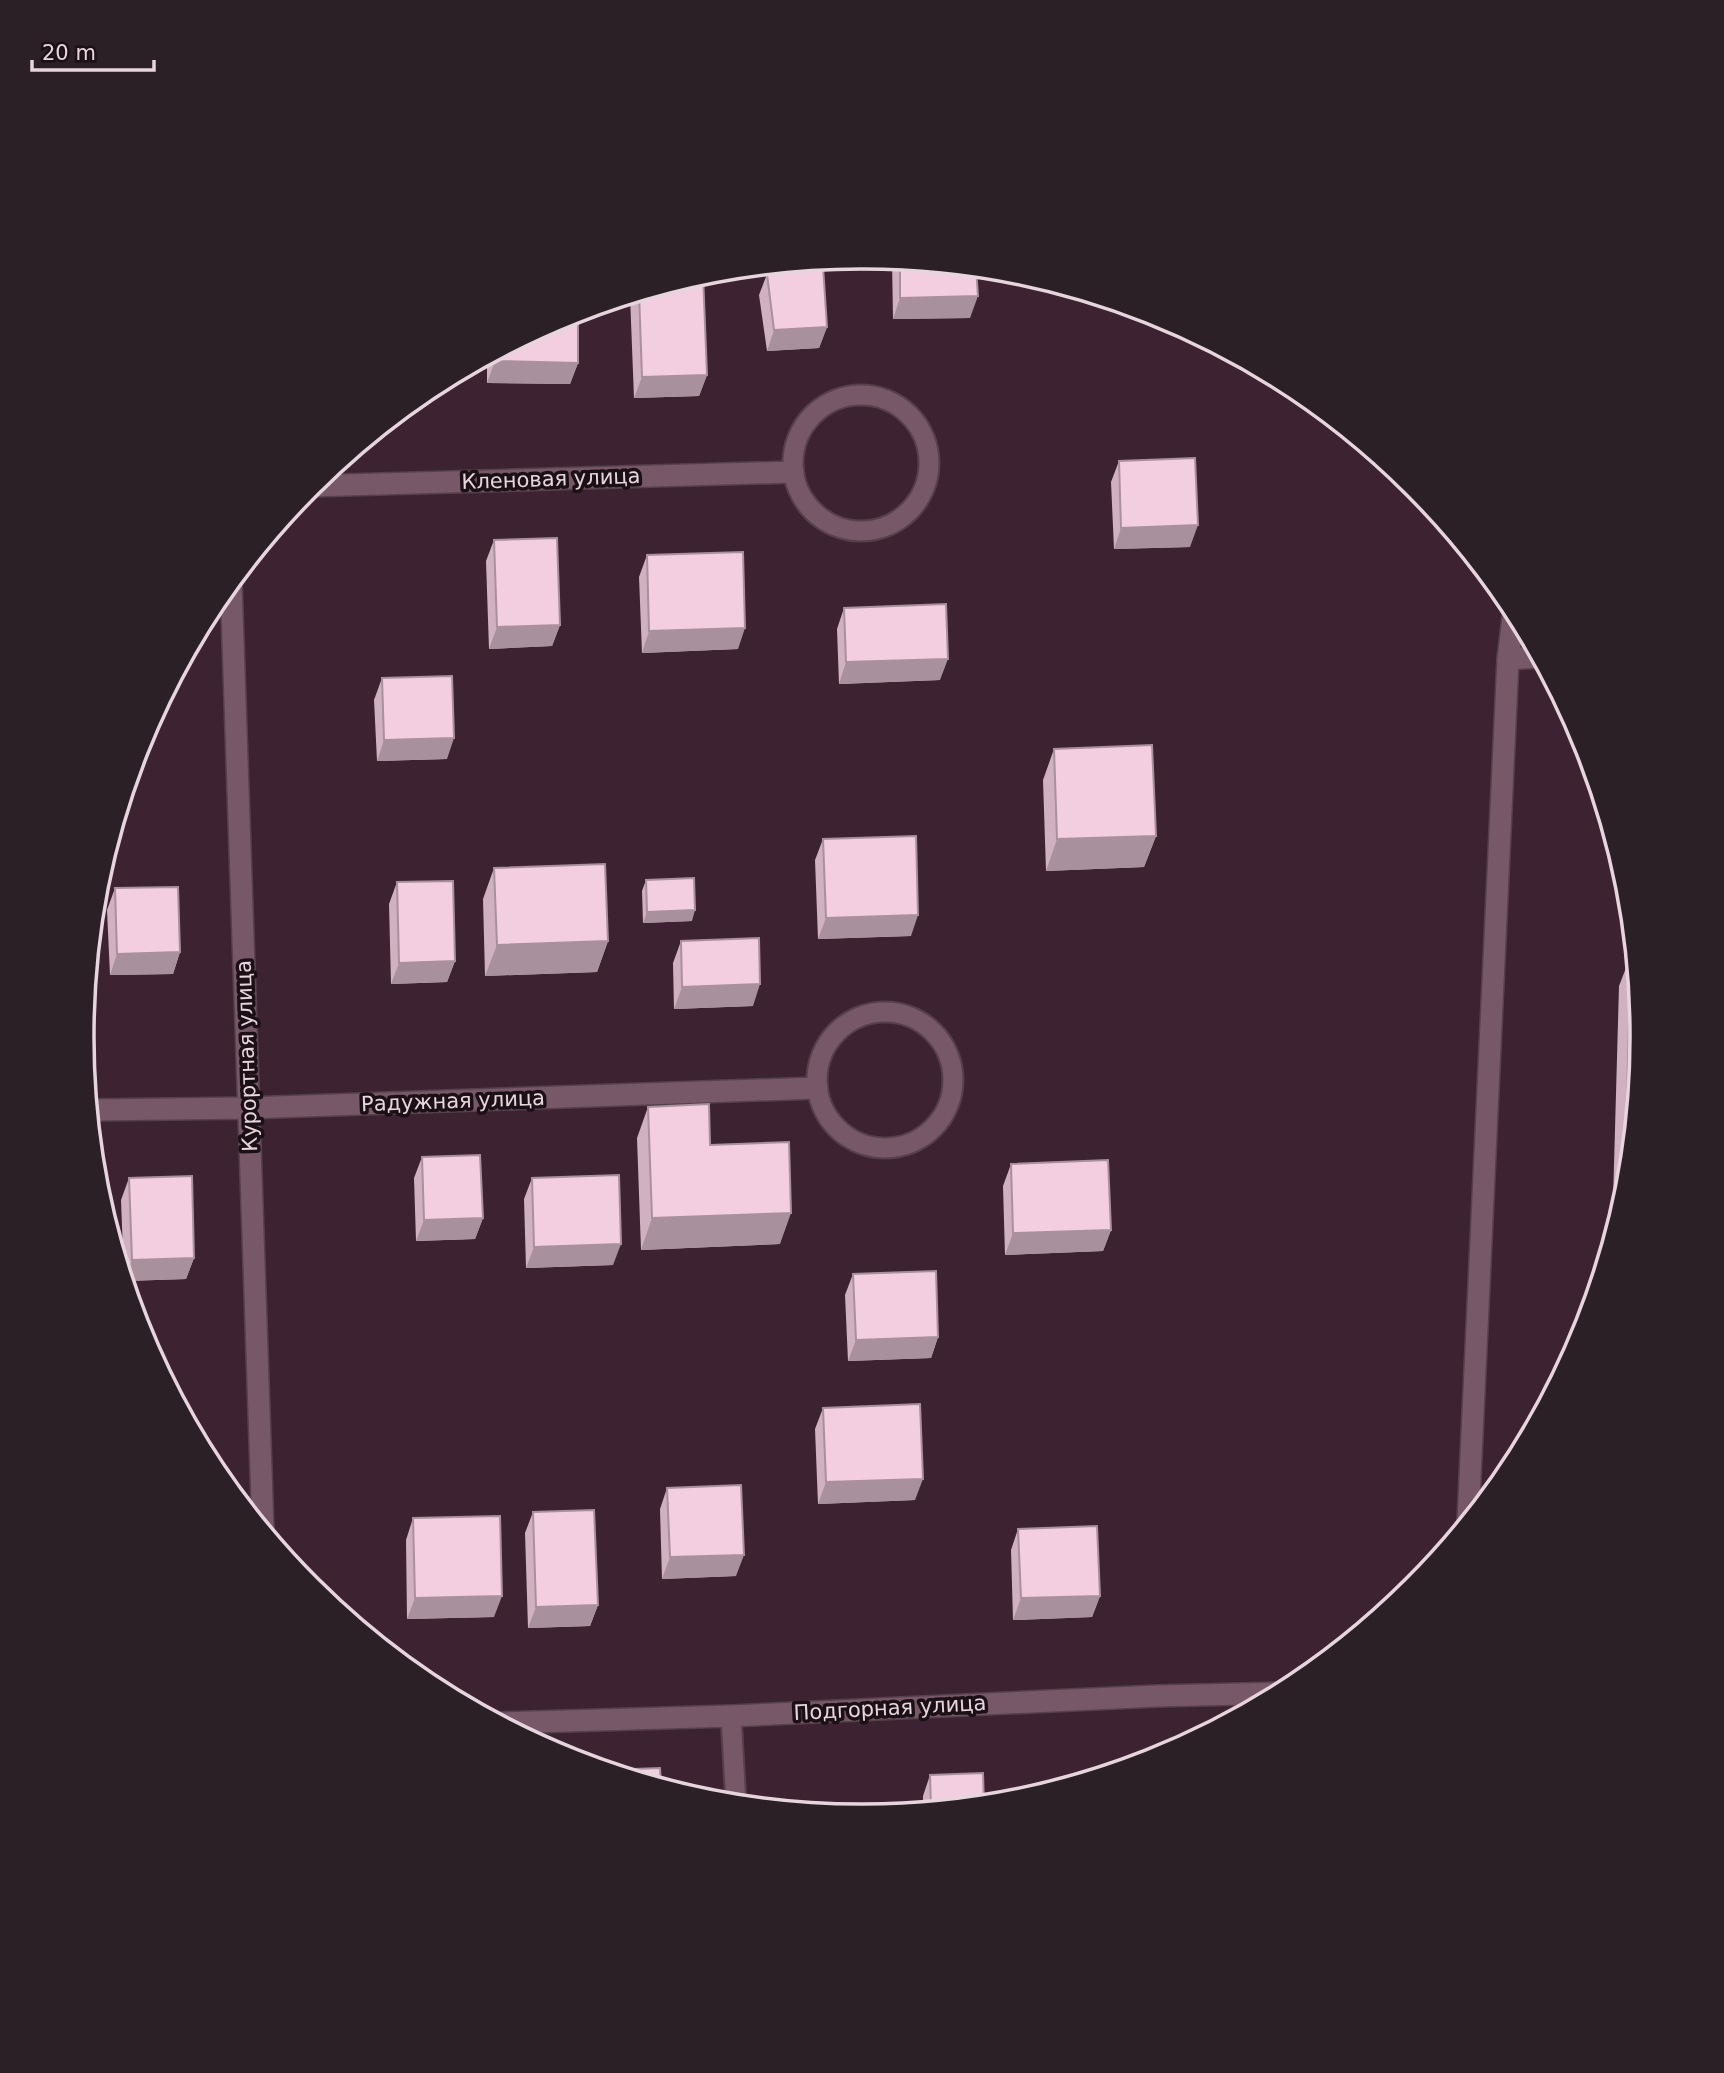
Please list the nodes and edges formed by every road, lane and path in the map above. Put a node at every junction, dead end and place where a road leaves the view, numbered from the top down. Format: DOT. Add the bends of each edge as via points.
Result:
graph roads {
  1 [pos="793,472"];
  2 [pos="328,485"];
  3 [pos="232,599"];
  4 [pos="1512,629"];
  5 [pos="1529,658"];
  6 [pos="1508,659"];
  7 [pos="817,1088"];
  8 [pos="249,1108"];
  9 [pos="98,1110"];
  10 [pos="1469,1507"];
  11 [pos="263,1516"];
  12 [pos="1258,1694"];
  13 [pos="731,1716"];
  14 [pos="518,1722"];
  15 [pos="735,1793"];
  1 -- 1 [label="lane" via="794,448 803,426 819,408 841,398 864,395 888,400 908,412 922,432 929,455 929,476 908,513 890,526 870,531 848,531 811,510"];
  1 -- 2 [label="street, Кленовая улица"];
  3 -- 8 [label="street, Курортная улица"];
  4 -- 6 [label="street"];
  5 -- 6 [label="street"];
  6 -- 10 [label="street"];
  7 -- 7 [label="lane" via="818,1065 827,1043 844,1025 865,1014 889,1011 912,1016 932,1029 947,1048 954,1071 946,1113 933,1130 894,1148 852,1140 835,1127"];
  7 -- 8 [label="street, Радужная улица"];
  8 -- 9 [label="street, Радужная улица"];
  8 -- 11 [label="street, Курортная улица"];
  12 -- 13 [label="street, Подгорная улица"];
  13 -- 14 [label="street, Подгорная улица"];
  13 -- 15 [label="lane"];
}
